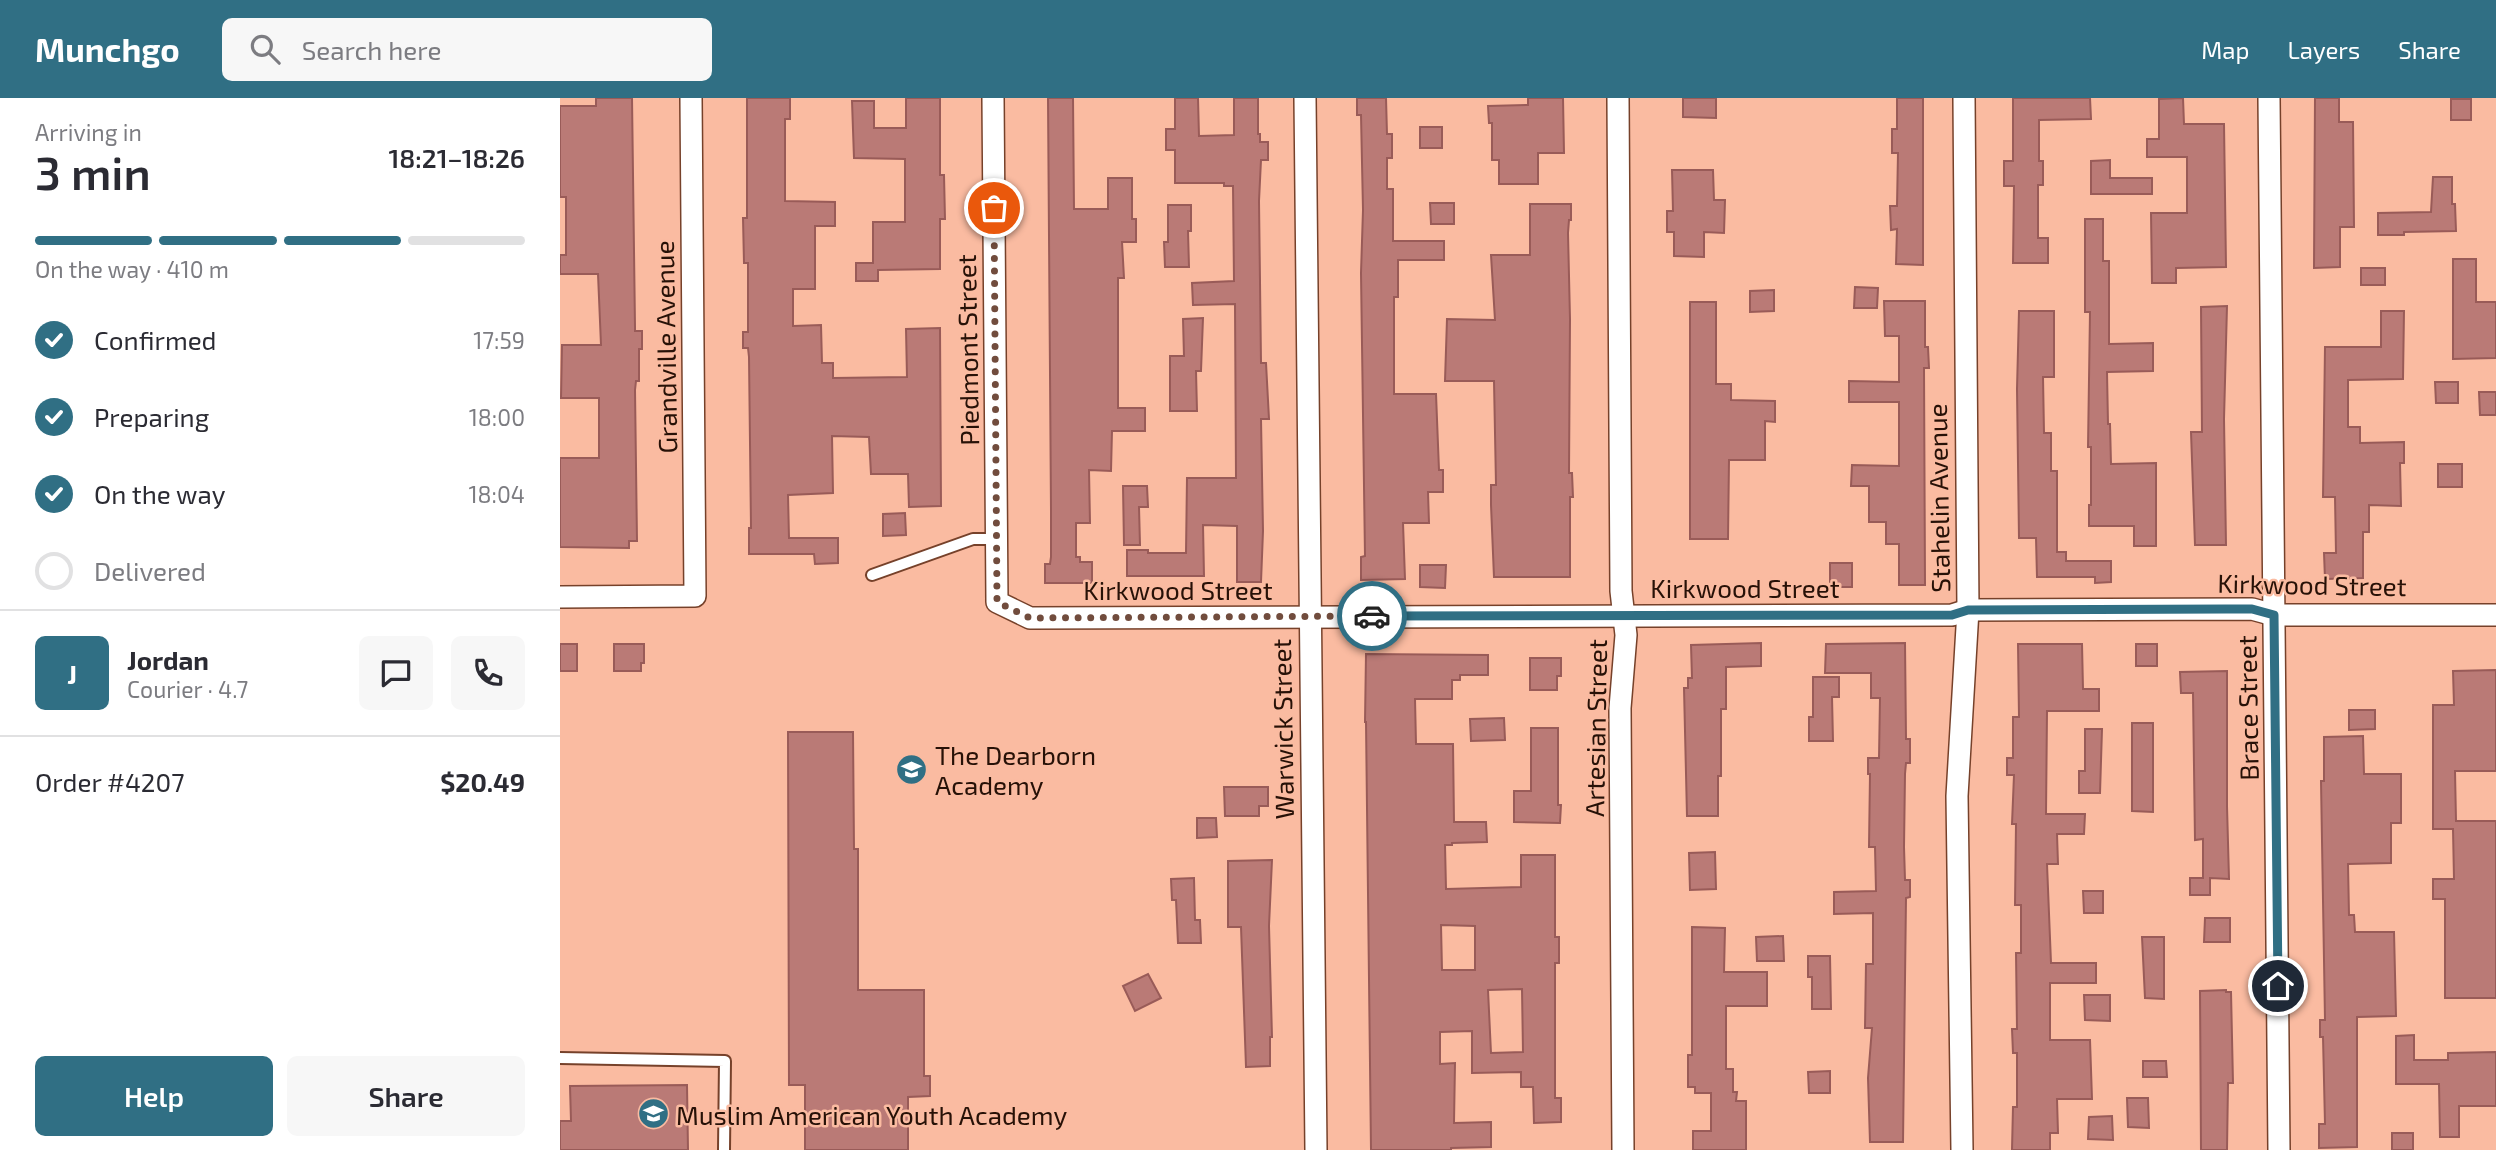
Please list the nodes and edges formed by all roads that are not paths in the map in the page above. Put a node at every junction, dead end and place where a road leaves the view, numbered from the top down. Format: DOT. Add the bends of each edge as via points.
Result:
graph roads {
  1 [pos="691,98"];
  2 [pos="993,98"];
  3 [pos="1305,98"];
  4 [pos="1618,98"];
  5 [pos="1964,98"];
  6 [pos="2269,98"];
  7 [pos="997,539"];
  8 [pos="872,575"];
  9 [pos="560,597"];
  10 [pos="997,602"];
  11 [pos="1968,610"];
  12 [pos="2274,615"];
  13 [pos="2496,615"];
  14 [pos="1309,616"];
  15 [pos="1623,616"];
  16 [pos="560,1058"];
  17 [pos="724,1150"];
  18 [pos="1316,1150"];
  19 [pos="1623,1150"];
  20 [pos="1962,1150"];
  21 [pos="2279,1150"];
  1 -- 9 [label="street, Grandville Avenue" via="695,596"];
  2 -- 7 [label="street, Piedmont Street"];
  3 -- 14 [label="street, Warwick Street"];
  4 -- 15 [label="street, Artesian Street"];
  5 -- 11 [label="street, Stahelin Avenue"];
  6 -- 12 [label="street, Brace Street"];
  7 -- 8 [label="lane" via="973,539"];
  7 -- 10 [label="street, Piedmont Street"];
  10 -- 14 [label="street, Kirkwood Street" via="1030,618"];
  11 -- 12 [label="street, Kirkwood Street" via="2252,609"];
  11 -- 15 [label="street, Kirkwood Street" via="1952,615"];
  11 -- 20 [label="street, Stahelin Avenue" via="1957,796"];
  12 -- 13 [label="street, Kirkwood Street"];
  12 -- 21 [label="street, Brace Street"];
  14 -- 15 [label="street, Kirkwood Street"];
  14 -- 18 [label="street, Warwick Street"];
  15 -- 19 [label="street, Artesian Street"];
  16 -- 17 [label="lane" via="725,1061"];
}
